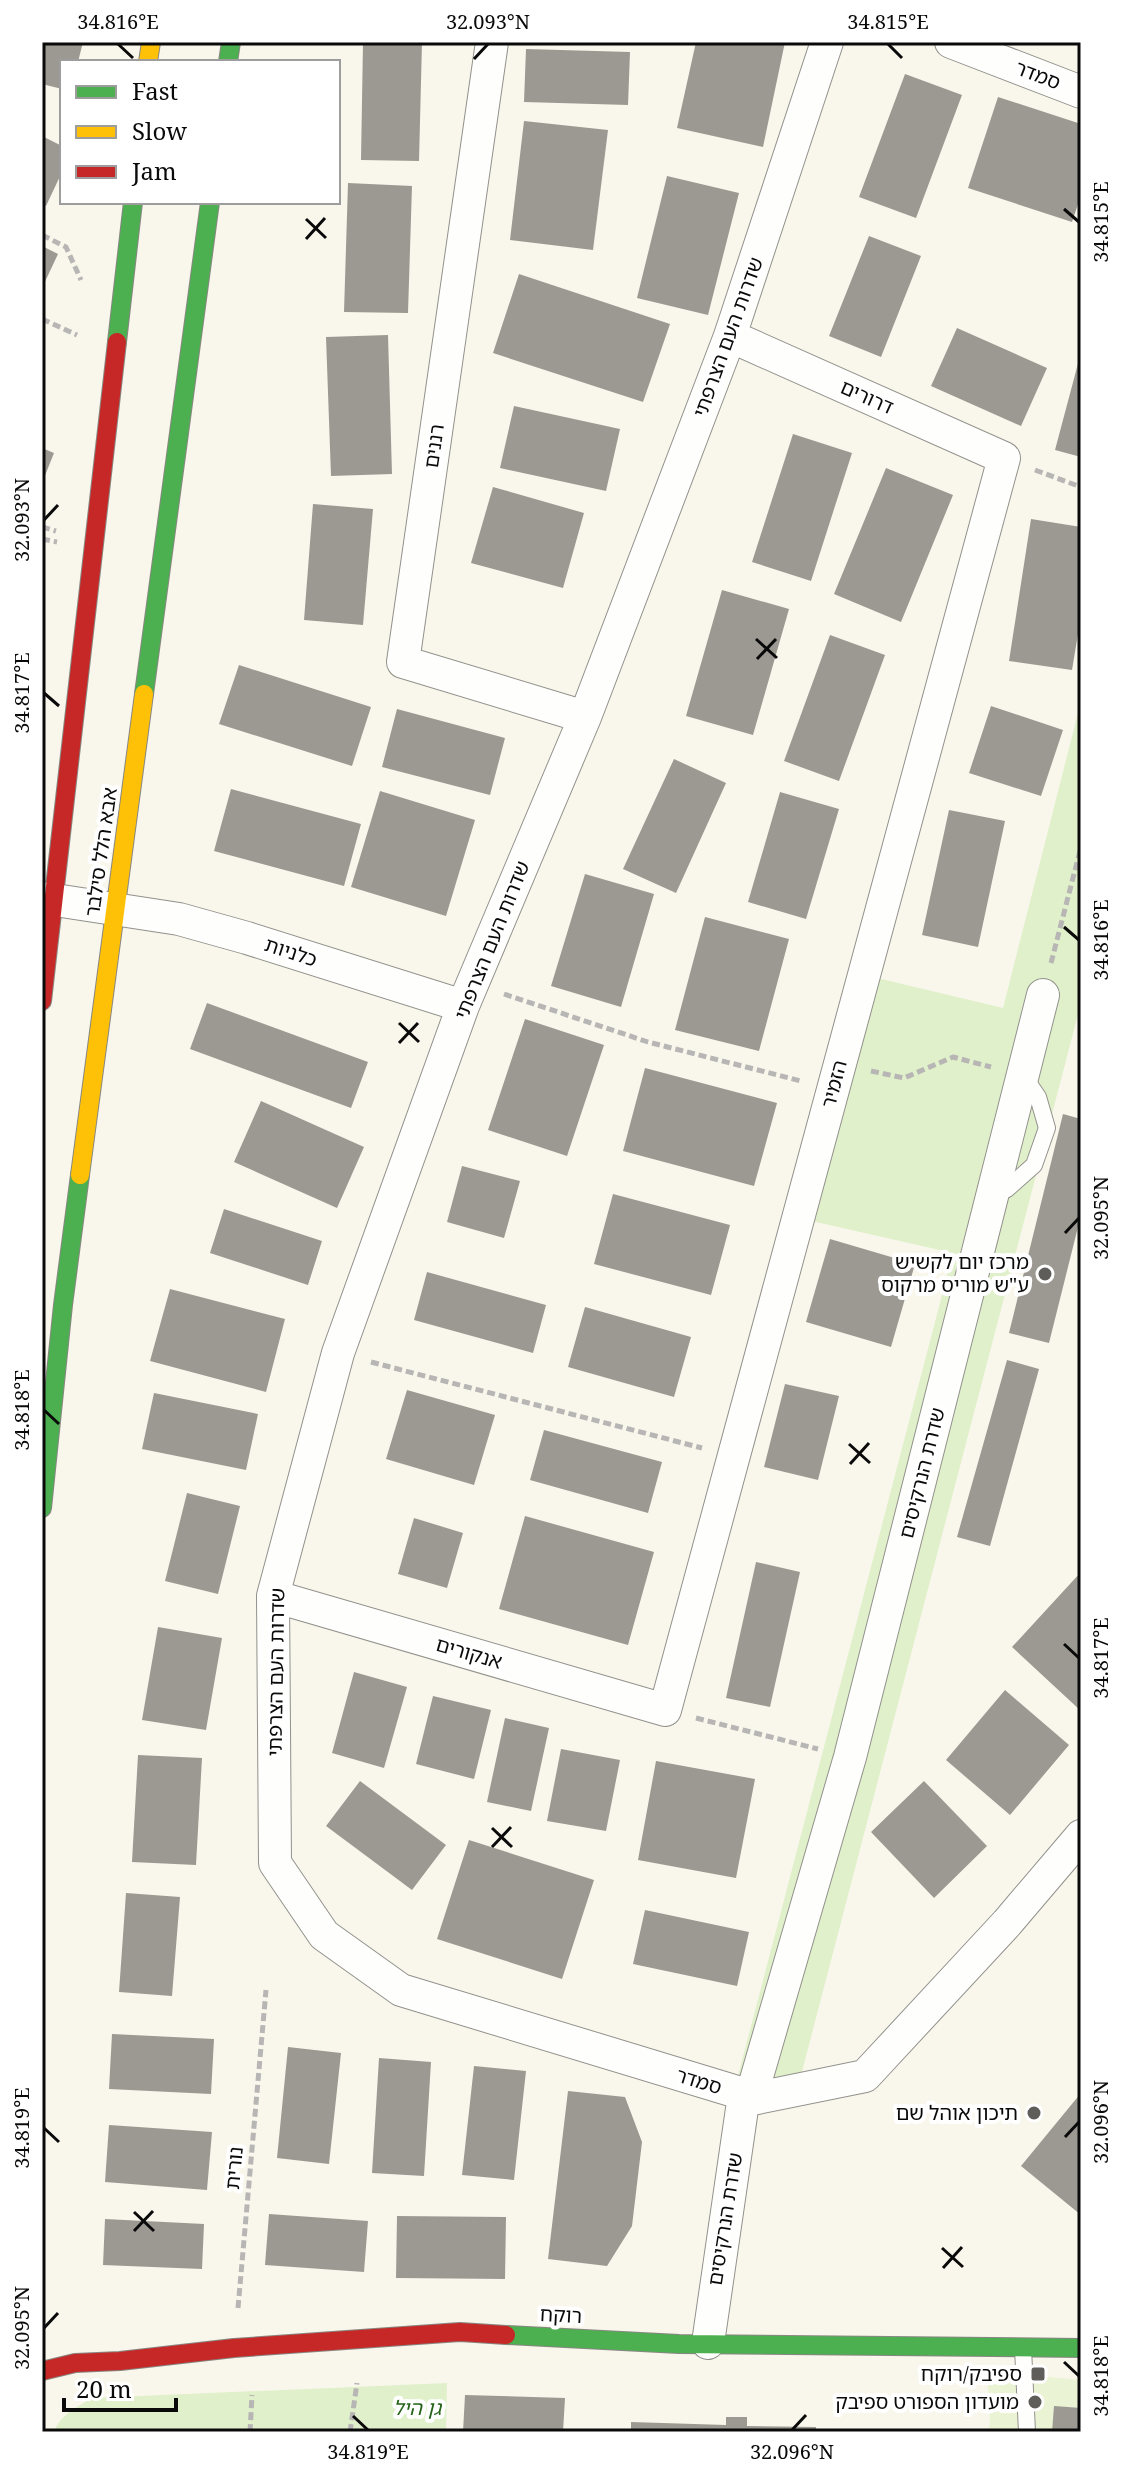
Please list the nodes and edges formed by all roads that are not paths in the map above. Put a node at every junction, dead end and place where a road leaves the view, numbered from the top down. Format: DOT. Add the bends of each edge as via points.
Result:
graph roads {
  1 [pos="492,42"];
  2 [pos="827,42"];
  3 [pos="951,42"];
  4 [pos="1081,92"];
  5 [pos="133,204"];
  6 [pos="210,204"];
  7 [pos="730,336"];
  8 [pos="1004,458"];
  9 [pos="585,717"];
  10 [pos="48,899"];
  11 [pos="116,908"];
  12 [pos="468,995"];
  13 [pos="1043,995"];
  14 [pos="42,1001"];
  15 [pos="42,1508"];
  16 [pos="273,1596"];
  17 [pos="665,1710"];
  18 [pos="1081,1836"];
  19 [pos="275,1863"];
  20 [pos="751,2097"];
  21 [pos="719,2343"];
  22 [pos="1023,2347"];
  23 [pos="1081,2348"];
  24 [pos="42,2371"];
  25 [pos="1027,2432"];
  1 -- 9 [label="street, רננים" via="403,662"];
  2 -- 7 [label="street, שדרות העם הצרפתי"];
  3 -- 4 [label="street, סמדר"];
  5 -- 10 [label="main road, אבא הלל סילבר"];
  6 -- 11 [label="main road, אבא הלל סילבר"];
  7 -- 8 [label="street, דרורים"];
  7 -- 9 [label="street, שדרות העם הצרפתי"];
  8 -- 17 [label="street, הזמיר"];
  9 -- 12 [label="street, שדרות העם הצרפתי"];
  10 -- 11 [label="street, כלניות"];
  10 -- 14 [label="main road, אבא הלל סילבר"];
  11 -- 12 [label="street, כלניות" via="179,919"];
  11 -- 15 [label="main road, אבא הלל סילבר" via="63,1305"];
  12 -- 16 [label="street, שדרות העם הצרפתי" via="338,1353"];
  13 -- 20 [label="street, שדרת הנרקיסים" via="850,1757"];
  16 -- 17 [label="street, אנקורים"];
  16 -- 19 [label="street, שדרות העם הצרפתי"];
  18 -- 20 [label="street, סמדר" via="865,2076"];
  19 -- 20 [label="street, סמדר" via="324,1935 401,1990"];
  20 -- 21 [label="street, שדרת הנרקיסים"];
  21 -- 22 [label="main road, רוקח"];
  21 -- 24 [label="main road, רוקח" via="460,2332 234,2348 75,2363"];
  22 -- 23 [label="main road, רוקח"];
  22 -- 25 [label="lane"];
}
